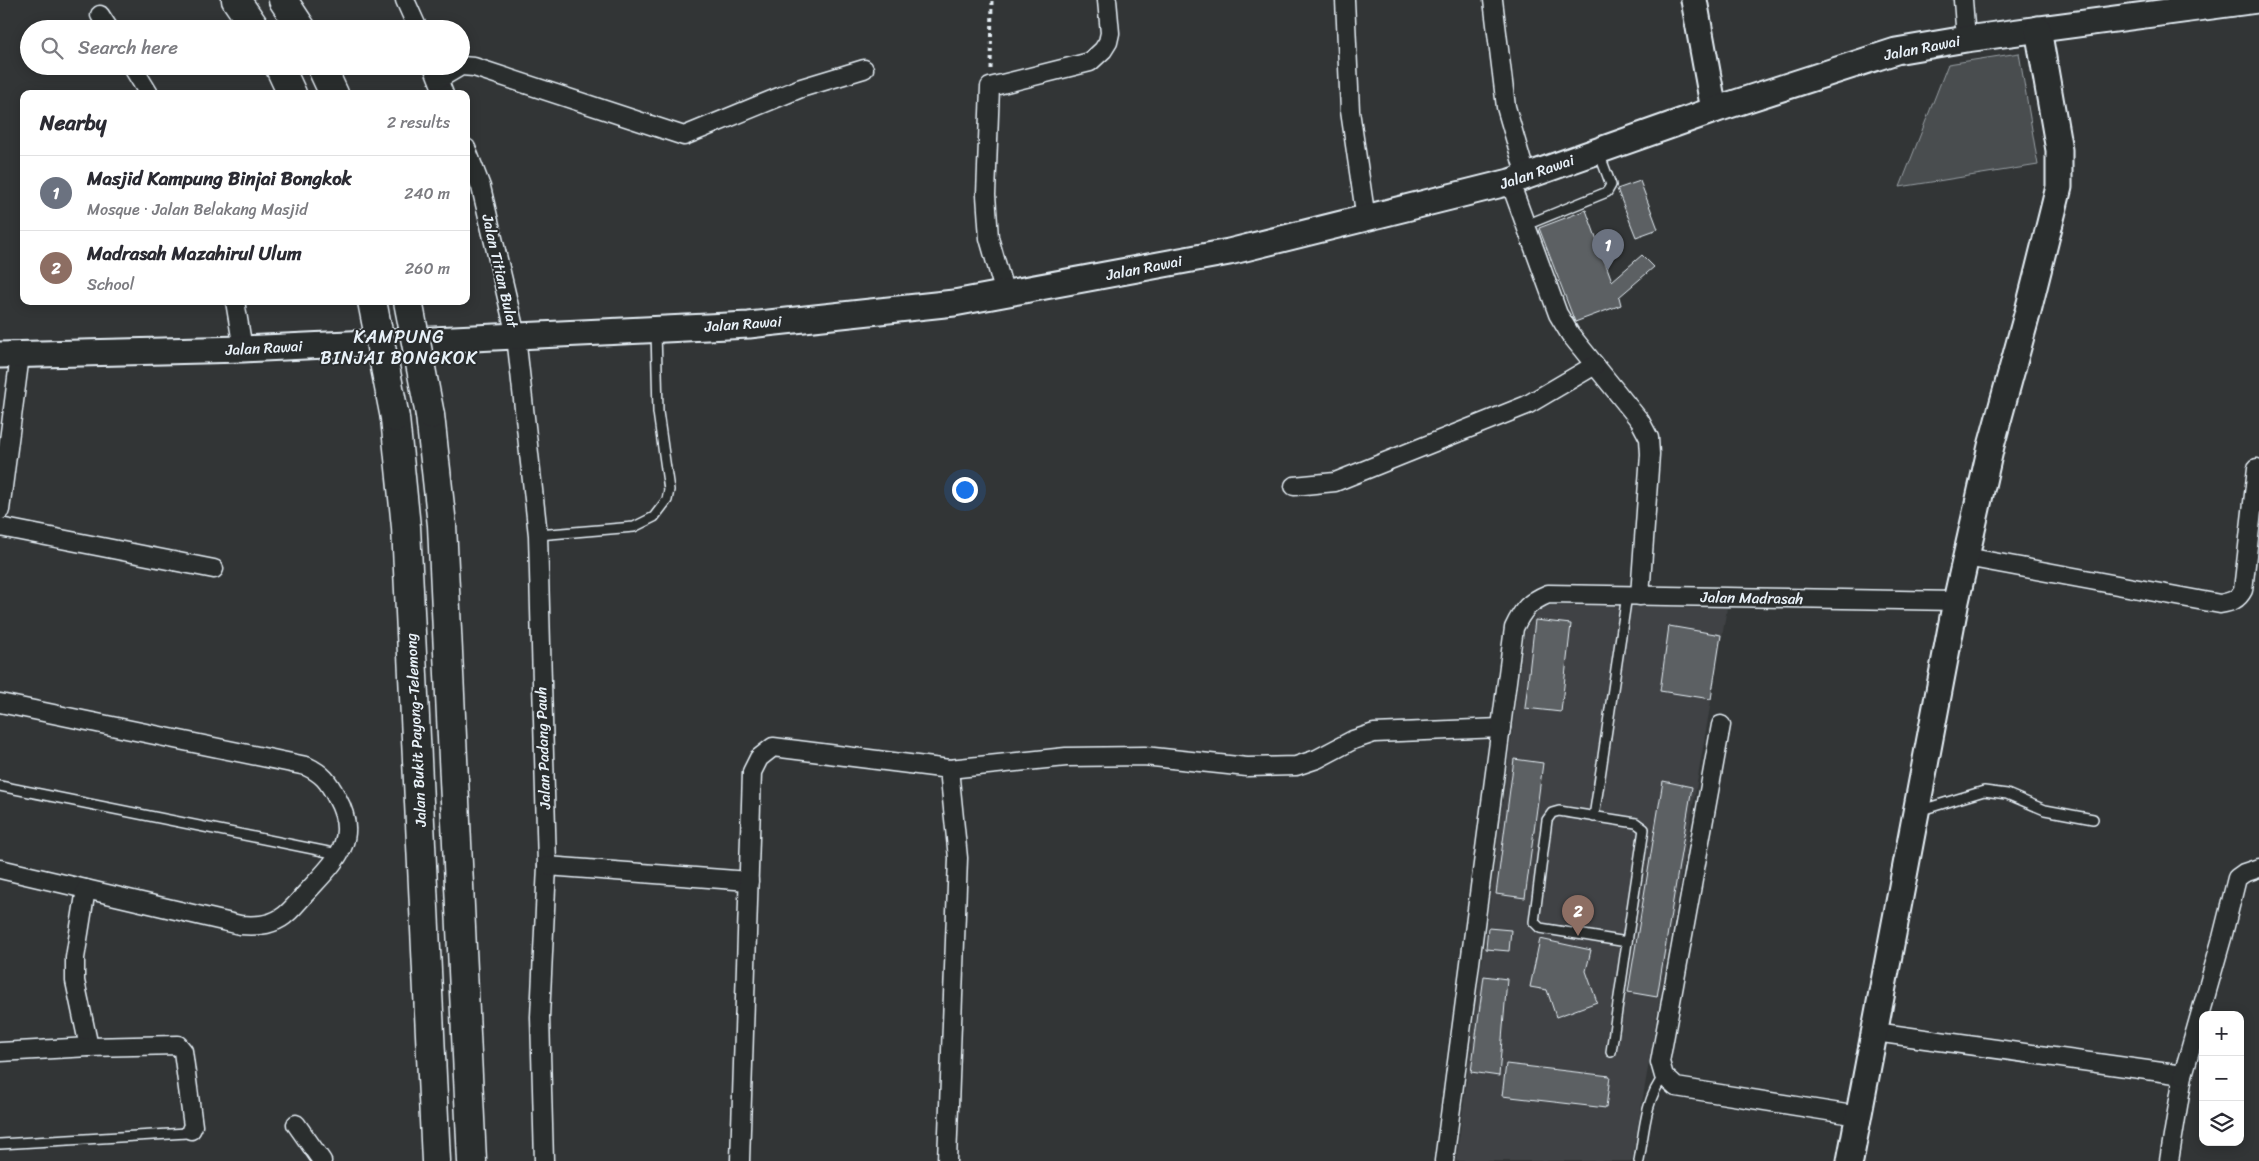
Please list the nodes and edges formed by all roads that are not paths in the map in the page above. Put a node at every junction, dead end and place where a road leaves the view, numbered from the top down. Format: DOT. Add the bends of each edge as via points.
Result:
graph roads {
  1 [pos="236,0"];
  2 [pos="283,0"];
  3 [pos="405,0"];
  4 [pos="1106,0"];
  5 [pos="1345,0"];
  6 [pos="1493,0"];
  7 [pos="1694,0"];
  8 [pos="1963,0"];
  9 [pos="2257,0"];
  10 [pos="250,20"];
  11 [pos="296,20"];
  12 [pos="414,20"];
  13 [pos="2038,29"];
  14 [pos="1966,39"];
  15 [pos="470,67"];
  16 [pos="864,68"];
  17 [pos="137,75"];
  18 [pos="283,75"];
  19 [pos="326,75"];
  20 [pos="147,90"];
  21 [pos="290,90"];
  22 [pos="332,90"];
  23 [pos="1714,110"];
  24 [pos="1598,150"];
  25 [pos="470,158"];
  26 [pos="1518,179"];
  27 [pos="1366,219"];
  28 [pos="1526,225"];
  29 [pos="1005,294"];
  30 [pos="236,305"];
  31 [pos="373,305"];
  32 [pos="409,305"];
  33 [pos="656,330"];
  34 [pos="516,336"];
  35 [pos="243,349"];
  36 [pos="10,355"];
  37 [pos="1595,365"];
  38 [pos="2257,468"];
  39 [pos="1294,486"];
  40 [pos="0,510"];
  41 [pos="0,527"];
  42 [pos="538,535"];
  43 [pos="1966,557"];
  44 [pos="214,569"];
  45 [pos="1634,596"];
  46 [pos="1956,601"];
  47 [pos="0,703"];
  48 [pos="1721,725"];
  49 [pos="1501,728"];
  50 [pos="949,768"];
  51 [pos="0,786"];
  52 [pos="1915,812"];
  53 [pos="1594,817"];
  54 [pos="2093,819"];
  55 [pos="338,854"];
  56 [pos="546,866"];
  57 [pos="2259,868"];
  58 [pos="0,869"];
  59 [pos="749,880"];
  60 [pos="86,889"];
  61 [pos="1627,942"];
  62 [pos="1874,1032"];
  63 [pos="89,1047"];
  64 [pos="0,1052"];
  65 [pos="1611,1052"];
  66 [pos="1664,1076"];
  67 [pos="2183,1076"];
  68 [pos="1859,1116"];
  69 [pos="296,1124"];
  70 [pos="191,1130"];
  71 [pos="0,1144"];
  72 [pos="322,1161"];
  73 [pos="436,1161"];
  74 [pos="472,1161"];
  75 [pos="544,1161"];
  76 [pos="740,1161"];
  77 [pos="947,1161"];
  78 [pos="1444,1161"];
  79 [pos="1639,1161"];
  80 [pos="1850,1161"];
  81 [pos="2170,1161"];
  1 -- 10 [label="highway"];
  2 -- 11 [label="highway"];
  3 -- 12 [label="street"];
  4 -- 29 [label="street" via="1108,42 1090,62 990,87 986,195 989,238"];
  5 -- 27 [label="street" via="1350,111"];
  6 -- 26 [label="street"];
  7 -- 23 [label="main road"];
  8 -- 14 [label="street"];
  9 -- 13 [label="main road, Jalan Rawai"];
  13 -- 14 [label="main road, Jalan Rawai"];
  13 -- 43 [label="main road" via="2059,150 2059,187 1991,446"];
  14 -- 23 [label="main road, Jalan Rawai" via="1896,51"];
  15 -- 16 [label="street" via="684,136 801,88"];
  17 -- 20 [label="street"];
  18 -- 21 [label="highway"];
  19 -- 22 [label="highway"];
  23 -- 24 [label="main road, Jalan Rawai"];
  24 -- 26 [label="main road, Jalan Rawai"];
  24 -- 28 [label="lane" via="1611,185 1607,192"];
  25 -- 34 [label="street, Jalan Titian Bulat" via="481,187"];
  26 -- 27 [label="main road, Jalan Rawai"];
  26 -- 28 [label="street"];
  27 -- 29 [label="main road, Jalan Rawai" via="1229,252"];
  28 -- 37 [label="street" via="1558,314"];
  29 -- 33 [label="main road, Jalan Rawai" via="852,315"];
  30 -- 35 [label="street"];
  31 -- 73 [label="highway, Jalan Bukit Payong-Telemong, bridge" via="395,418 406,527"];
  32 -- 74 [label="highway, bridge" via="430,415 442,525"];
  33 -- 34 [label="main road, Jalan Rawai"];
  33 -- 42 [label="lane" via="658,412 669,490 667,500 654,517 634,527"];
  34 -- 35 [label="main road, Jalan Rawai"];
  34 -- 42 [label="street, Jalan Padang Pauh"];
  35 -- 36 [label="main road, Jalan Rawai"];
  36 -- 40 [label="street"];
  37 -- 39 [label="street" via="1527,405 1335,482"];
  37 -- 45 [label="street" via="1640,421 1649,438 1650,454"];
  38 -- 43 [label="street" via="2243,590 2240,596 2226,603"];
  41 -- 44 [label="street"];
  42 -- 56 [label="street, Jalan Padang Pauh"];
  43 -- 46 [label="main road"];
  45 -- 46 [label="street, Jalan Madrasah"];
  45 -- 49 [label="street, Jalan Madrasah" via="1548,594 1532,601 1514,628"];
  45 -- 53 [label="lane"];
  46 -- 52 [label="main road"];
  47 -- 55 [label="street" via="306,766 319,772 330,785 347,821 345,843"];
  48 -- 66 [label="street" via="1660,1062"];
  49 -- 50 [label="street" via="1374,733 1353,740 1317,760 1296,766 1247,767 1144,756 1066,757"];
  49 -- 78 [label="street"];
  50 -- 59 [label="street" via="773,747 759,758 752,772"];
  50 -- 77 [label="street" via="958,858"];
  51 -- 55 [label="lane"];
  52 -- 54 [label="lane" via="1984,791 2007,794 2045,810"];
  52 -- 62 [label="main road"];
  53 -- 61 [label="lane" via="1636,823 1644,829"];
  53 -- 61 [label="lane" via="1559,811 1549,816 1534,922 1540,928"];
  55 -- 60 [label="street" via="282,918 257,926 240,925"];
  56 -- 59 [label="street"];
  56 -- 75 [label="street, Jalan Padang Pauh" via="540,1017"];
  57 -- 67 [label="street" via="2238,878"];
  58 -- 60 [label="street"];
  59 -- 76 [label="street"];
  60 -- 63 [label="street" via="75,958 75,981"];
  61 -- 65 [label="lane"];
  62 -- 67 [label="street"];
  62 -- 68 [label="main road"];
  63 -- 64 [label="street"];
  63 -- 70 [label="street" via="180,1046 193,1126"];
  66 -- 68 [label="street" via="1676,1088"];
  66 -- 79 [label="lane" via="1651,1098"];
  67 -- 81 [label="street"];
  68 -- 80 [label="main road"];
  69 -- 72 [label="street"];
  70 -- 71 [label="lane"];
}
